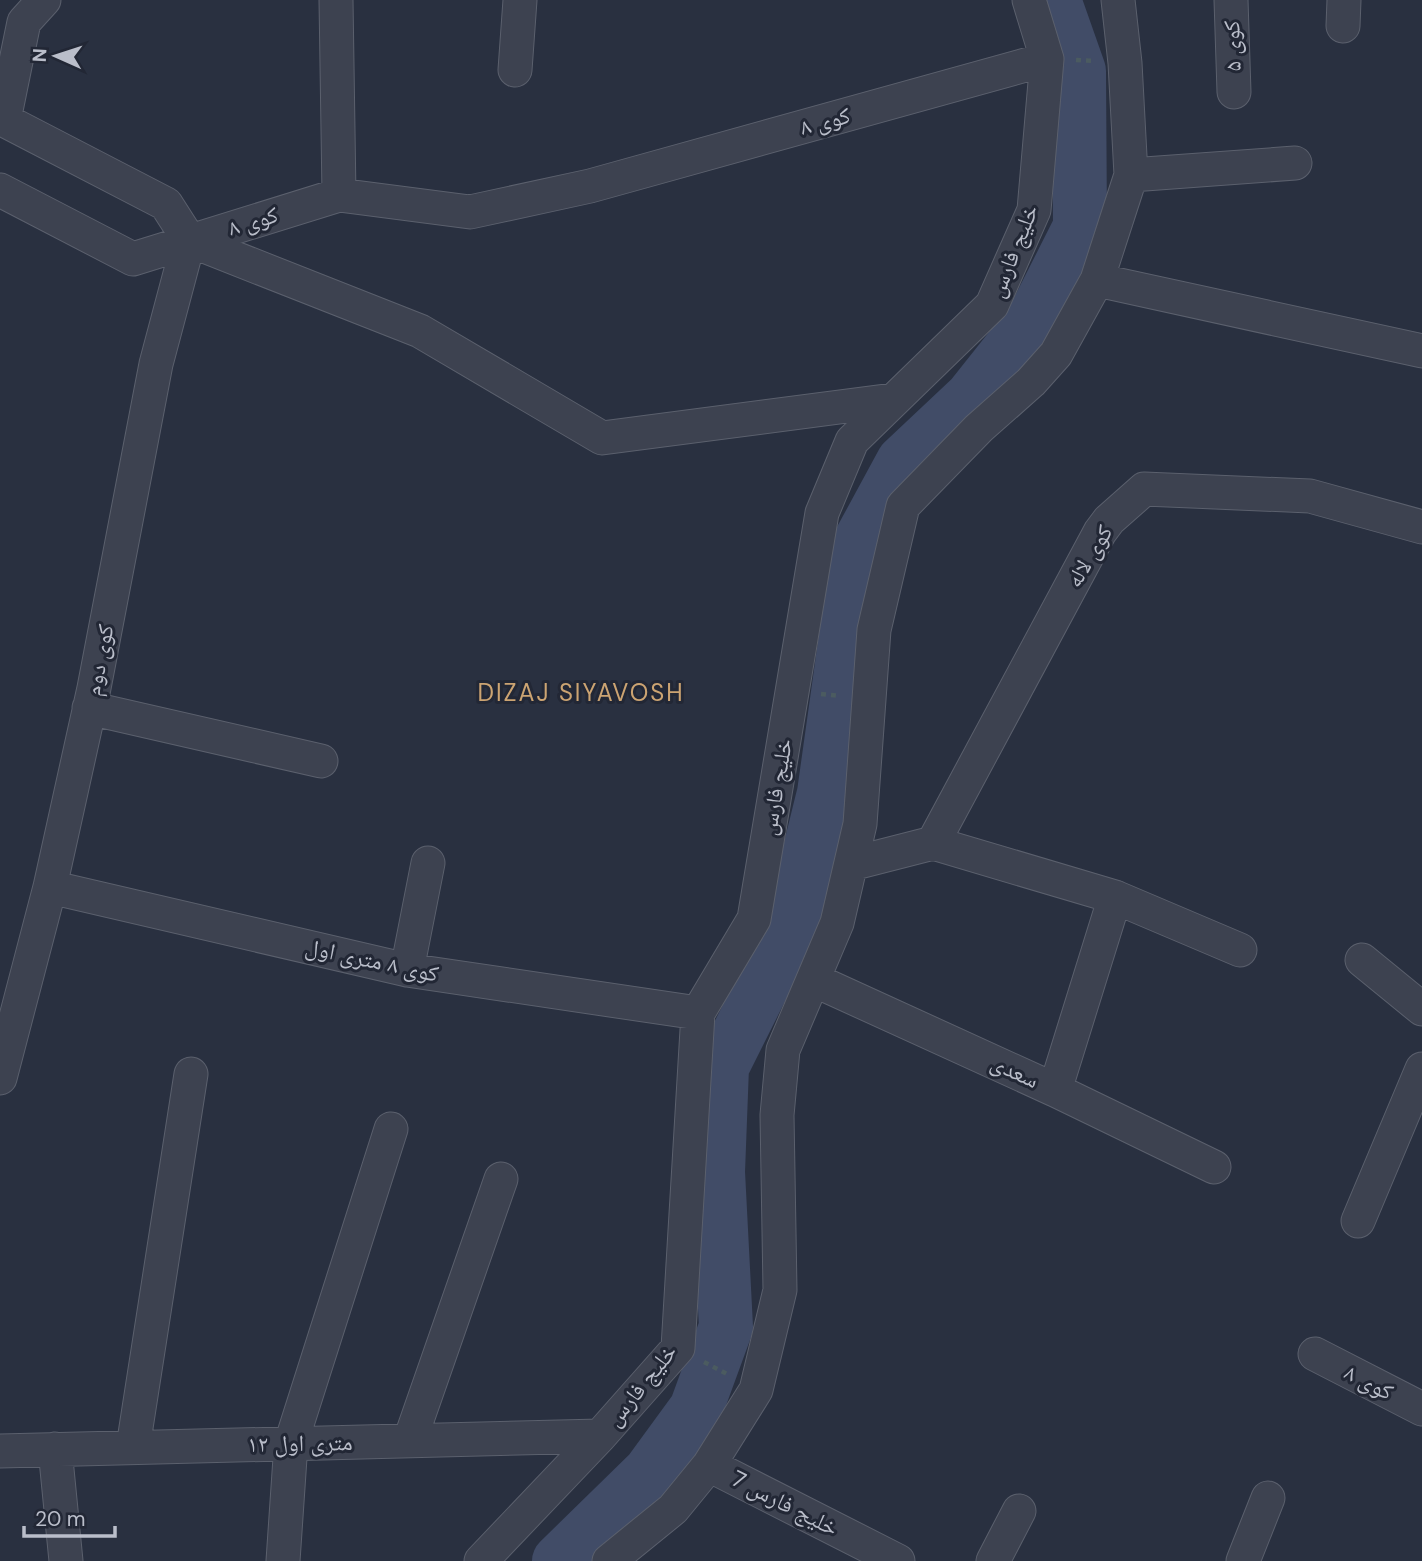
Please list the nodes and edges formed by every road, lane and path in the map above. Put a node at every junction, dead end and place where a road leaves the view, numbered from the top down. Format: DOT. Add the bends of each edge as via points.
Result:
graph roads {
  1 [pos="44,0"];
  2 [pos="336,0"];
  3 [pos="520,0"];
  4 [pos="1029,0"];
  5 [pos="1118,0"];
  6 [pos="1231,0"];
  7 [pos="1047,59"];
  8 [pos="1125,63"];
  9 [pos="515,70"];
  10 [pos="1234,92"];
  11 [pos="2,119"];
  12 [pos="1295,163"];
  13 [pos="1130,176"];
  14 [pos="0,190"];
  15 [pos="339,195"];
  16 [pos="189,240"];
  17 [pos="1097,280"];
  18 [pos="1422,351"];
  19 [pos="893,400"];
  20 [pos="1422,527"];
  21 [pos="792,693"];
  22 [pos="869,698"];
  23 [pos="89,708"];
  24 [pos="321,761"];
  25 [pos="933,843"];
  26 [pos="428,863"];
  27 [pos="851,864"];
  28 [pos="50,887"];
  29 [pos="1115,897"];
  30 [pos="1240,950"];
  31 [pos="1362,960"];
  32 [pos="407,970"];
  33 [pos="814,980"];
  34 [pos="1422,1009"];
  35 [pos="698,1013"];
  36 [pos="1422,1069"];
  37 [pos="191,1074"];
  38 [pos="0,1078"];
  39 [pos="1055,1090"];
  40 [pos="391,1129"];
  41 [pos="1214,1167"];
  42 [pos="501,1179"];
  43 [pos="1358,1221"];
  44 [pos="678,1348"];
  45 [pos="1315,1354"];
  46 [pos="756,1390"];
  47 [pos="1422,1409"];
  48 [pos="600,1436"];
  49 [pos="410,1440"];
  50 [pos="291,1444"];
  51 [pos="133,1447"];
  52 [pos="55,1449"];
  53 [pos="0,1451"];
  54 [pos="709,1465"];
  55 [pos="1268,1498"];
  56 [pos="1019,1511"];
  57 [pos="66,1561"];
  58 [pos="283,1561"];
  59 [pos="481,1561"];
  60 [pos="609,1561"];
  61 [pos="898,1561"];
  62 [pos="993,1561"];
  63 [pos="1243,1561"];
  1 -- 11 [label="street" via="24,22"];
  2 -- 15 [label="street"];
  3 -- 9 [label="street"];
  4 -- 7 [label="street, خلیج فارس"];
  5 -- 8 [label="street"];
  6 -- 10 [label="street, کوی ۵"];
  7 -- 8 [label="path"];
  7 -- 15 [label="street, کوی ۸" via="590,186 470,212"];
  7 -- 19 [label="street, خلیج فارس" via="1034,210 992,305"];
  8 -- 13 [label="street"];
  11 -- 16 [label="street" via="166,204"];
  12 -- 13 [label="street"];
  13 -- 17 [label="street"];
  14 -- 16 [label="street" via="133,259"];
  15 -- 16 [label="street, کوی ۸"];
  16 -- 19 [label="street, کوی ۸" via="420,331 603,438"];
  16 -- 23 [label="street, کوی دوم" via="156,364"];
  17 -- 18 [label="street"];
  17 -- 22 [label="street" via="1056,354 903,506 874,630"];
  19 -- 21 [label="street, خلیج فارس" via="852,441 822,513"];
  20 -- 25 [label="street, کوی لاله" via="1310,496 1143,489 1100,532"];
  21 -- 22 [label="path"];
  21 -- 35 [label="street, خلیج فارس" via="754,919"];
  22 -- 27 [label="street" via="860,824"];
  23 -- 24 [label="street"];
  23 -- 28 [label="street, کوی دوم"];
  25 -- 27 [label="street"];
  25 -- 29 [label="street"];
  26 -- 32 [label="street"];
  27 -- 33 [label="street" via="837,923"];
  28 -- 32 [label="street, کوی ۸ متری اول"];
  28 -- 38 [label="street, کوی دوم"];
  29 -- 30 [label="street"];
  29 -- 39 [label="street"];
  31 -- 34 [label="street"];
  32 -- 35 [label="street, کوی ۸ متری اول"];
  33 -- 39 [label="street, سعدی"];
  33 -- 46 [label="street" via="783,1050 777,1115 780,1290"];
  35 -- 44 [label="street, خلیج فارس"];
  36 -- 43 [label="street"];
  37 -- 51 [label="street"];
  39 -- 41 [label="street, سعدی"];
  40 -- 50 [label="street"];
  42 -- 49 [label="street"];
  44 -- 46 [label="path"];
  44 -- 48 [label="street, خلیج فارس"];
  45 -- 47 [label="street, کوی ۸"];
  46 -- 54 [label="street"];
  48 -- 49 [label="street, ۱۲ متری اول"];
  48 -- 59 [label="street, خلیج فارس"];
  49 -- 50 [label="street, ۱۲ متری اول"];
  50 -- 51 [label="street, ۱۲ متری اول"];
  50 -- 58 [label="street"];
  51 -- 52 [label="street, ۱۲ متری اول"];
  52 -- 53 [label="street, ۱۲ متری اول"];
  52 -- 57 [label="street"];
  54 -- 60 [label="street" via="673,1509"];
  54 -- 61 [label="street, خلیج فارس 7"];
  55 -- 63 [label="street"];
  56 -- 62 [label="street"];
}
